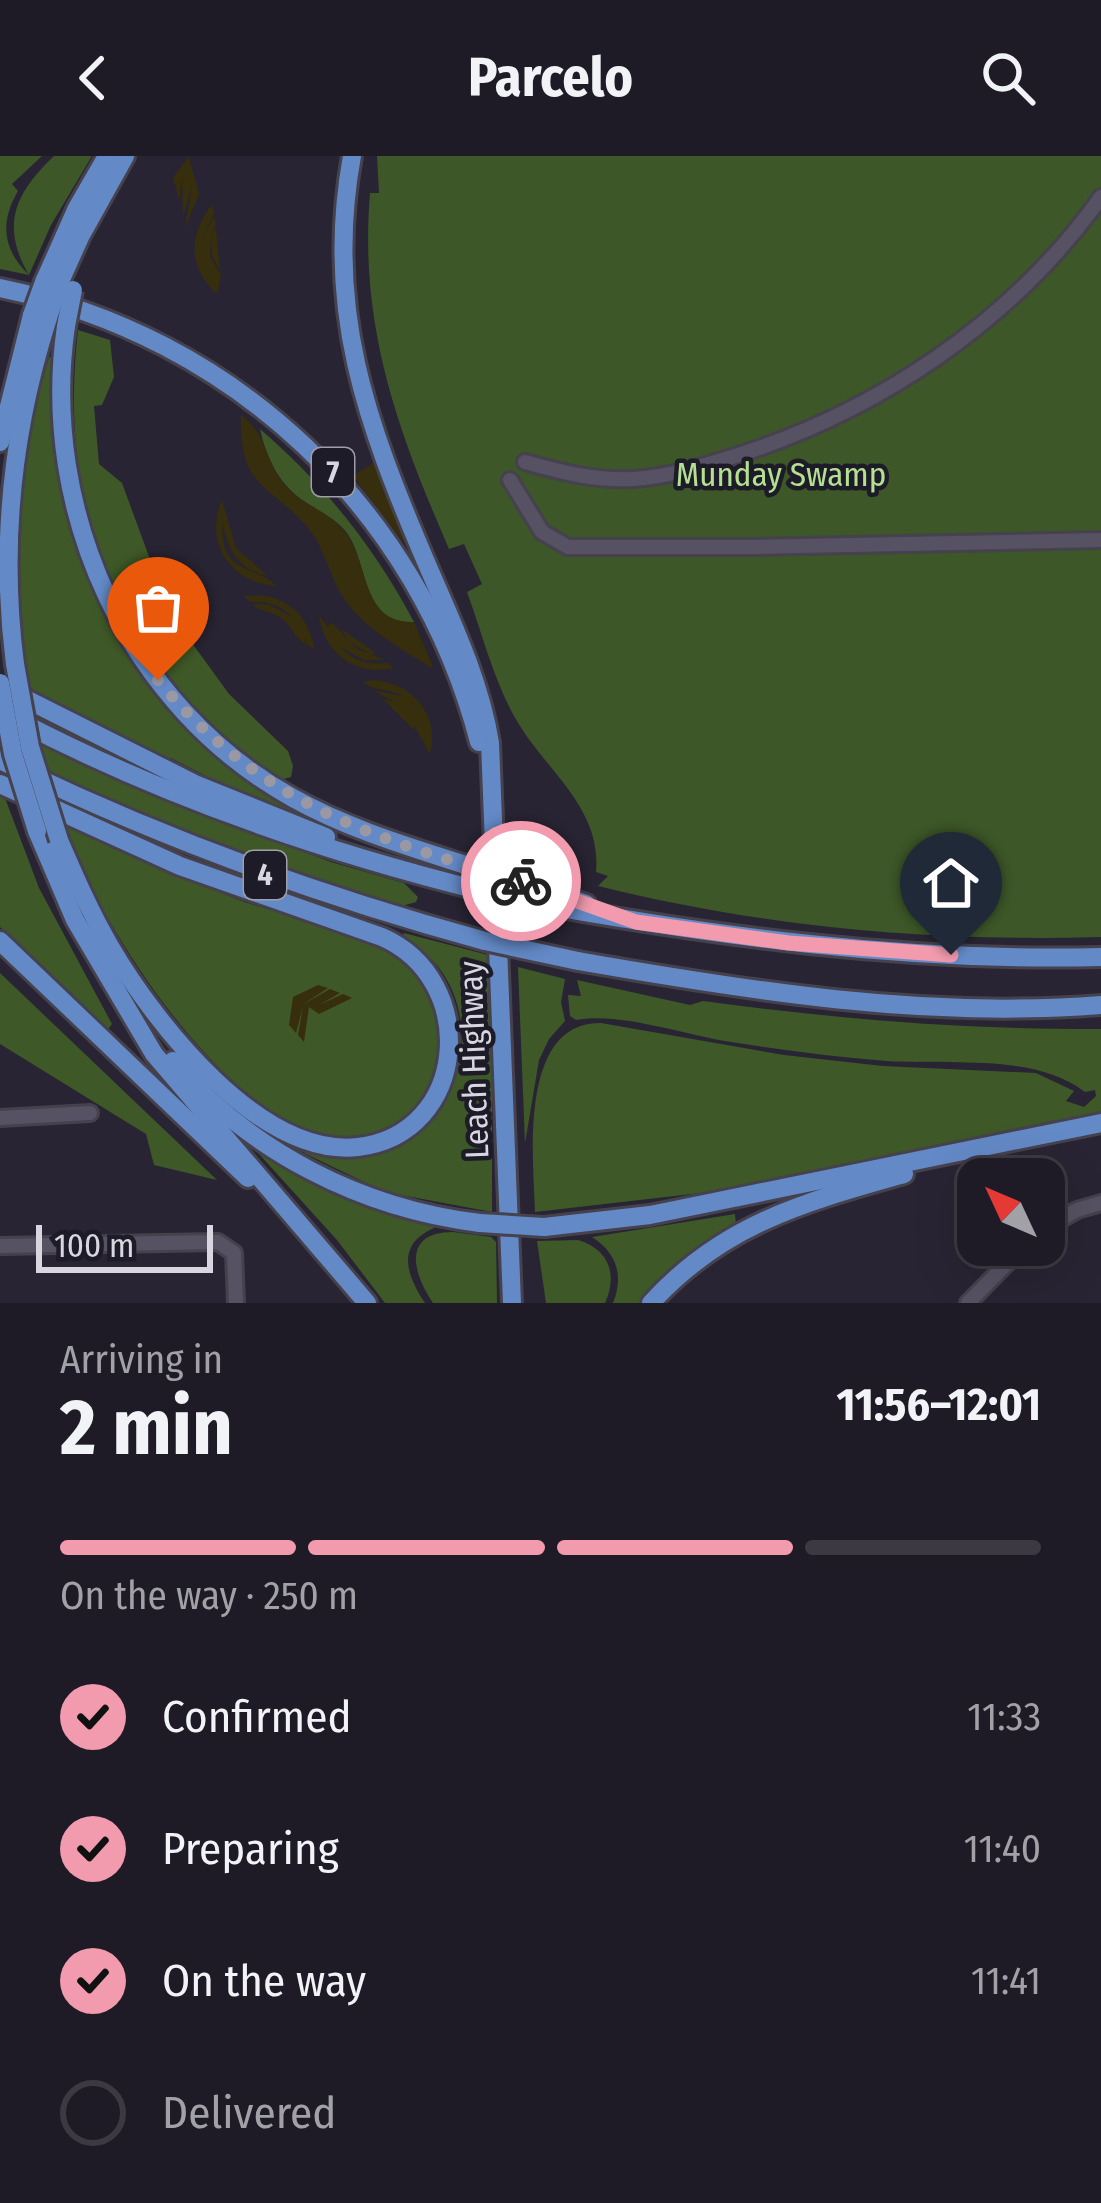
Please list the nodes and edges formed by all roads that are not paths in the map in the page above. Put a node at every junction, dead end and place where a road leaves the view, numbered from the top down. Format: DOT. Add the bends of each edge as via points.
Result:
graph roads {
  1 [pos="106,156"];
  2 [pos="128,156"];
  3 [pos="352,156"];
  4 [pos="1101,197"];
  5 [pos="58,286"];
  6 [pos="0,288"];
  7 [pos="48,321"];
  8 [pos="0,442"];
  9 [pos="525,462"];
  10 [pos="510,481"];
  11 [pos="1101,540"];
  12 [pos="0,688"];
  13 [pos="0,710"];
  14 [pos="0,760"];
  15 [pos="0,784"];
  16 [pos="494,816"];
  17 [pos="443,881"];
  18 [pos="521,891"];
  19 [pos="0,941"];
  20 [pos="1101,957"];
  21 [pos="106,977"];
  22 [pos="1101,1008"];
  23 [pos="90,1113"];
  24 [pos="0,1118"];
  25 [pos="1101,1123"];
  26 [pos="1001,1146"];
  27 [pos="1101,1203"];
  28 [pos="1065,1217"];
  29 [pos="302,1224"];
  30 [pos="0,1246"];
  31 [pos="1004,1266"];
  32 [pos="236,1303"];
  33 [pos="368,1303"];
  34 [pos="514,1303"];
  35 [pos="651,1303"];
  36 [pos="968,1303"];
  1 -- 5 [label="highway" via="77,208"];
  2 -- 5 [label="highway"];
  3 -- 16 [label="highway" via="343,242 355,364 377,446 486,718"];
  4 -- 9 [label="street" via="982,322 913,374 833,418 655,477 599,478"];
  5 -- 7 [label="highway, bridge"];
  5 -- 7 [label="highway, bridge"];
  6 -- 16 [label="highway, 7" via="85,310 184,355 272,415 331,470 376,523 432,613 474,721"];
  7 -- 8 [label="highway"];
  7 -- 15 [label="highway, bridge" via="27,391 8,572 30,747 59,840 111,948 154,1012 272,1125 325,1147 362,1147 389,1138 426,1108 443,1078 450,1026 433,980 403,949 180,866"];
  7 -- 18 [label="highway, bridge" via="61,360 79,526 109,602 158,680 214,741 290,797"];
  10 -- 11 [label="street" via="542,532 568,547"];
  12 -- 17 [label="highway" via="195,784"];
  12 -- 21 [label="highway, bridge" via="38,831"];
  13 -- 17 [label="highway, 4" via="242,820"];
  14 -- 22 [label="highway, 4, bridge" via="220,859 364,908 578,962 799,996"];
  16 -- 34 [label="highway, Leach Highway / 7"];
  17 -- 18 [label="highway, 4, bridge"];
  18 -- 20 [label="highway, 4" via="636,922 874,952"];
  19 -- 29 [label="highway"];
  21 -- 26 [label="highway, bridge" via="179,1067 270,1147 376,1200 480,1223 544,1226 650,1215"];
  21 -- 29 [label="highway" via="174,1080"];
  23 -- 24 [label="street"];
  25 -- 26 [label="highway"];
  26 -- 35 [label="highway" via="764,1218 707,1252"];
  27 -- 28 [label="street"];
  29 -- 33 [label="highway"];
  30 -- 32 [label="street" via="218,1242 236,1260"];
  31 -- 36 [label="street"];
}
